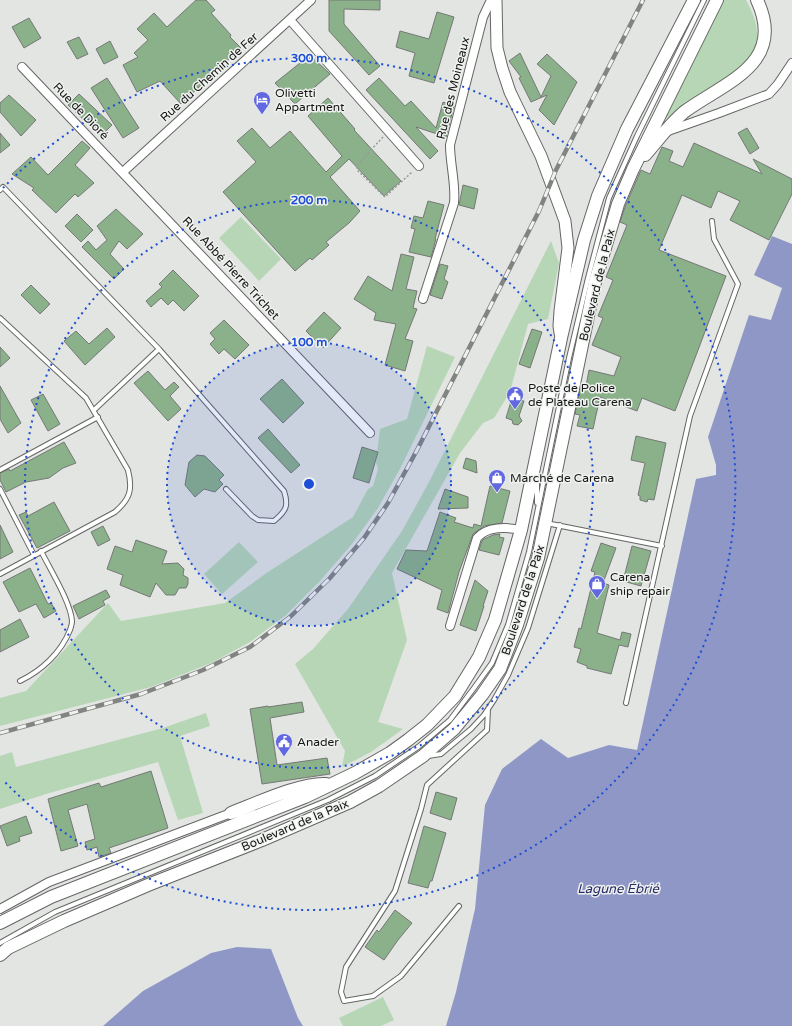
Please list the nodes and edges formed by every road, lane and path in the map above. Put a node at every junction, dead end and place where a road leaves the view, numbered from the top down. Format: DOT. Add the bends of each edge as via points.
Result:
graph roads {
  1 [pos="311,0"];
  2 [pos="491,0"];
  3 [pos="496,0"];
  4 [pos="694,0"];
  5 [pos="704,0"];
  6 [pos="717,0"];
  7 [pos="757,0"];
  8 [pos="290,20"];
  9 [pos="792,62"];
  10 [pos="22,67"];
  11 [pos="389,131"];
  12 [pos="663,132"];
  13 [pos="419,166"];
  14 [pos="633,169"];
  15 [pos="123,172"];
  16 [pos="0,190"];
  17 [pos="618,204"];
  18 [pos="712,221"];
  19 [pos="588,278"];
  20 [pos="423,300"];
  21 [pos="0,318"];
  22 [pos="561,338"];
  23 [pos="159,349"];
  24 [pos="94,410"];
  25 [pos="98,417"];
  26 [pos="370,433"];
  27 [pos="538,452"];
  28 [pos="541,466"];
  29 [pos="0,470"];
  30 [pos="0,489"];
  31 [pos="226,489"];
  32 [pos="537,514"];
  33 [pos="546,522"];
  34 [pos="560,525"];
  35 [pos="521,530"];
  36 [pos="662,546"];
  37 [pos="41,552"];
  38 [pos="34,555"];
  39 [pos="0,574"];
  40 [pos="450,626"];
  41 [pos="20,681"];
  42 [pos="626,703"];
  43 [pos="488,709"];
  44 [pos="424,756"];
  45 [pos="329,784"];
  46 [pos="231,813"];
  47 [pos="459,906"];
  48 [pos="0,909"];
  49 [pos="0,923"];
  50 [pos="3,949"];
  51 [pos="0,959"];
  1 -- 8 [label="street, Rue du Chemin de Fer"];
  2 -- 20 [label="street, Rue des Moineaux" via="483,17 450,145 454,203"];
  3 -- 22 [label="main road" via="497,48 502,68 510,92 541,156 565,221 568,248 560,311"];
  4 -- 22 [label="main road, Boulevard de la Paix" via="627,129 598,196 584,240"];
  5 -- 19 [label="lane, Boulevard de la Paix" via="609,198"];
  6 -- 14 [label="main road, Boulevard de la Paix"];
  7 -- 12 [label="main road" via="765,21 765,36 758,56 743,73 684,113"];
  8 -- 11 [label="street"];
  8 -- 15 [label="street, Rue du Chemin de Fer"];
  9 -- 12 [label="street" via="768,94"];
  10 -- 15 [label="street, Rue de Dioré"];
  11 -- 13 [label="street"];
  11 -- 13 [label="path" via="357,165 357,170 385,197"];
  12 -- 14 [label="main road"];
  14 -- 17 [label="main road, Boulevard de la Paix"];
  15 -- 26 [label="street, Rue Abbé Pierre Trichet"];
  16 -- 23 [label="lane" via="4,187"];
  17 -- 19 [label="lane"];
  17 -- 33 [label="main road, Boulevard de la Paix" via="595,282"];
  18 -- 36 [label="lane" via="714,239 738,284 690,416"];
  19 -- 28 [label="lane, Boulevard de la Paix"];
  21 -- 24 [label="lane" via="86,398"];
  22 -- 27 [label="main road, Boulevard de la Paix"];
  23 -- 24 [label="lane"];
  23 -- 31 [label="lane" via="284,491 287,501 285,510 274,521 258,520"];
  24 -- 25 [label="lane"];
  25 -- 29 [label="lane"];
  25 -- 37 [label="lane" via="128,470 132,482 129,495 115,512"];
  27 -- 28 [label="main road, Boulevard de la Paix"];
  27 -- 32 [label="lane"];
  28 -- 32 [label="lane, Boulevard de la Paix"];
  28 -- 35 [label="main road, Boulevard de la Paix"];
  30 -- 38 [label="lane"];
  32 -- 50 [label="lane, Boulevard de la Paix" via="508,625 492,663 450,720 418,747 374,776 328,800 55,912"];
  33 -- 34 [label="lane"];
  33 -- 44 [label="main road, Boulevard de la Paix" via="538,558 500,669 454,729"];
  34 -- 36 [label="lane"];
  34 -- 43 [label="lane" via="528,628 508,675"];
  35 -- 40 [label="street" via="507,527 480,534 477,538"];
  35 -- 45 [label="main road, Boulevard de la Paix" via="495,620 479,657 454,696 427,725 390,753"];
  36 -- 42 [label="lane"];
  37 -- 38 [label="lane"];
  37 -- 41 [label="lane" via="70,611 72,623 67,638 57,652 44,666"];
  38 -- 39 [label="lane"];
  43 -- 44 [label="lane" via="471,729 441,754"];
  43 -- 47 [label="lane" via="487,730 427,785 395,891 346,967 341,992 344,1002 373,996 401,976"];
  44 -- 50 [label="main road, Boulevard de la Paix" via="350,802 148,885"];
  45 -- 46 [label="main road" via="310,785"];
  45 -- 49 [label="main road, Boulevard de la Paix" via="304,797 51,897"];
  46 -- 48 [label="street" via="50,882"];
  50 -- 51 [label="main road"];
}
